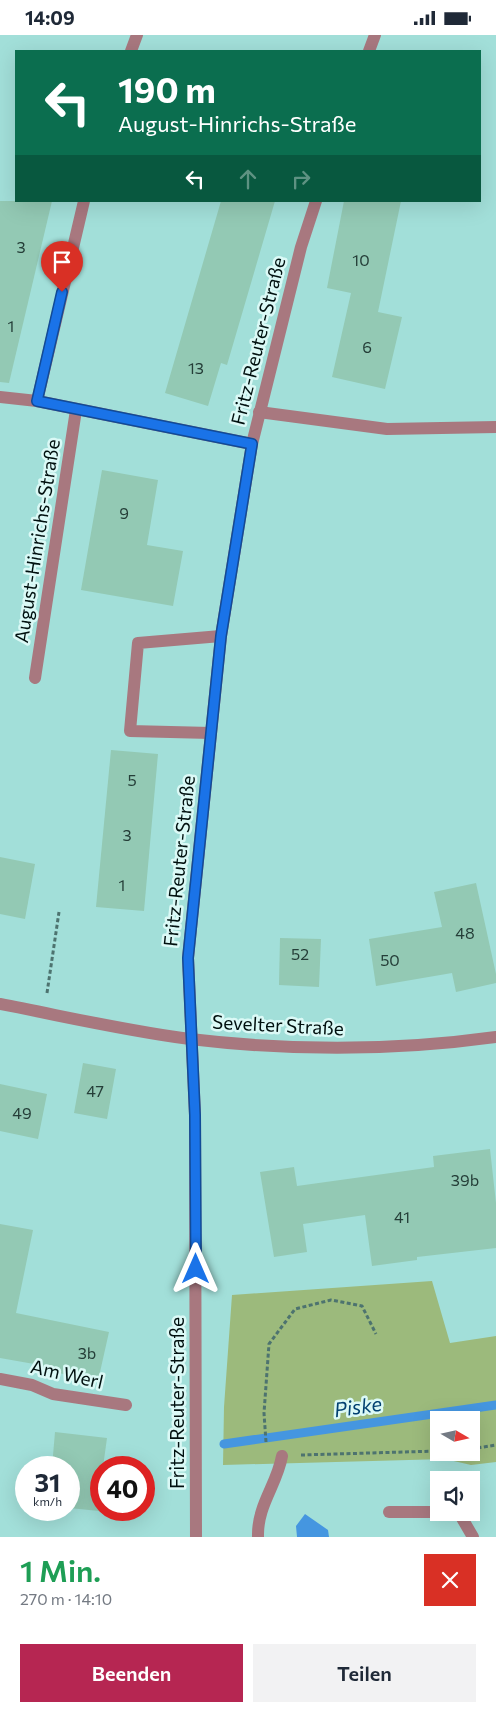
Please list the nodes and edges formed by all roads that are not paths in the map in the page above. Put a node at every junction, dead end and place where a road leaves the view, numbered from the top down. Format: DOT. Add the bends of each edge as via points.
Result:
graph roads {
  1 [pos="137,35"];
  2 [pos="375,35"];
  3 [pos="131,50"];
  4 [pos="369,50"];
  5 [pos="84,202"];
  6 [pos="316,202"];
  7 [pos="0,397"];
  8 [pos="37,401"];
  9 [pos="76,410"];
  10 [pos="259,412"];
  11 [pos="496,427"];
  12 [pos="252,444"];
  13 [pos="221,636"];
  14 [pos="35,678"];
  15 [pos="211,733"];
  16 [pos="0,1004"];
  17 [pos="496,1037"];
  18 [pos="190,1039"];
  19 [pos="0,1379"];
  20 [pos="126,1405"];
  21 [pos="282,1456"];
  22 [pos="389,1512"];
  23 [pos="430,1512"];
  24 [pos="464,1521"];
  25 [pos="196,1537"];
  26 [pos="258,1537"];
  27 [pos="473,1537"];
  1 -- 3 [label="street"];
  2 -- 4 [label="street"];
  5 -- 8 [label="street"];
  6 -- 10 [label="street, Fritz-Reuter-Straße"];
  7 -- 8 [label="street"];
  8 -- 9 [label="street"];
  9 -- 12 [label="street"];
  9 -- 14 [label="street, August-Hinrichs-Straße"];
  10 -- 11 [label="street" via="387,429"];
  10 -- 12 [label="street, Fritz-Reuter-Straße"];
  12 -- 13 [label="street, Fritz-Reuter-Straße"];
  13 -- 15 [label="street, Fritz-Reuter-Straße"];
  13 -- 15 [label="street" via="138,643 130,731"];
  15 -- 18 [label="street, Fritz-Reuter-Straße" via="188,958"];
  16 -- 18 [label="street, Sevelter Straße"];
  17 -- 18 [label="street, Sevelter Straße" via="367,1048"];
  18 -- 25 [label="street, Fritz-Reuter-Straße" via="195,1115"];
  19 -- 20 [label="street, Am Werl" via="32,1385 53,1394"];
  21 -- 26 [label="street" via="280,1470 264,1499"];
  22 -- 23 [label="street"];
  24 -- 27 [label="street"];
}
